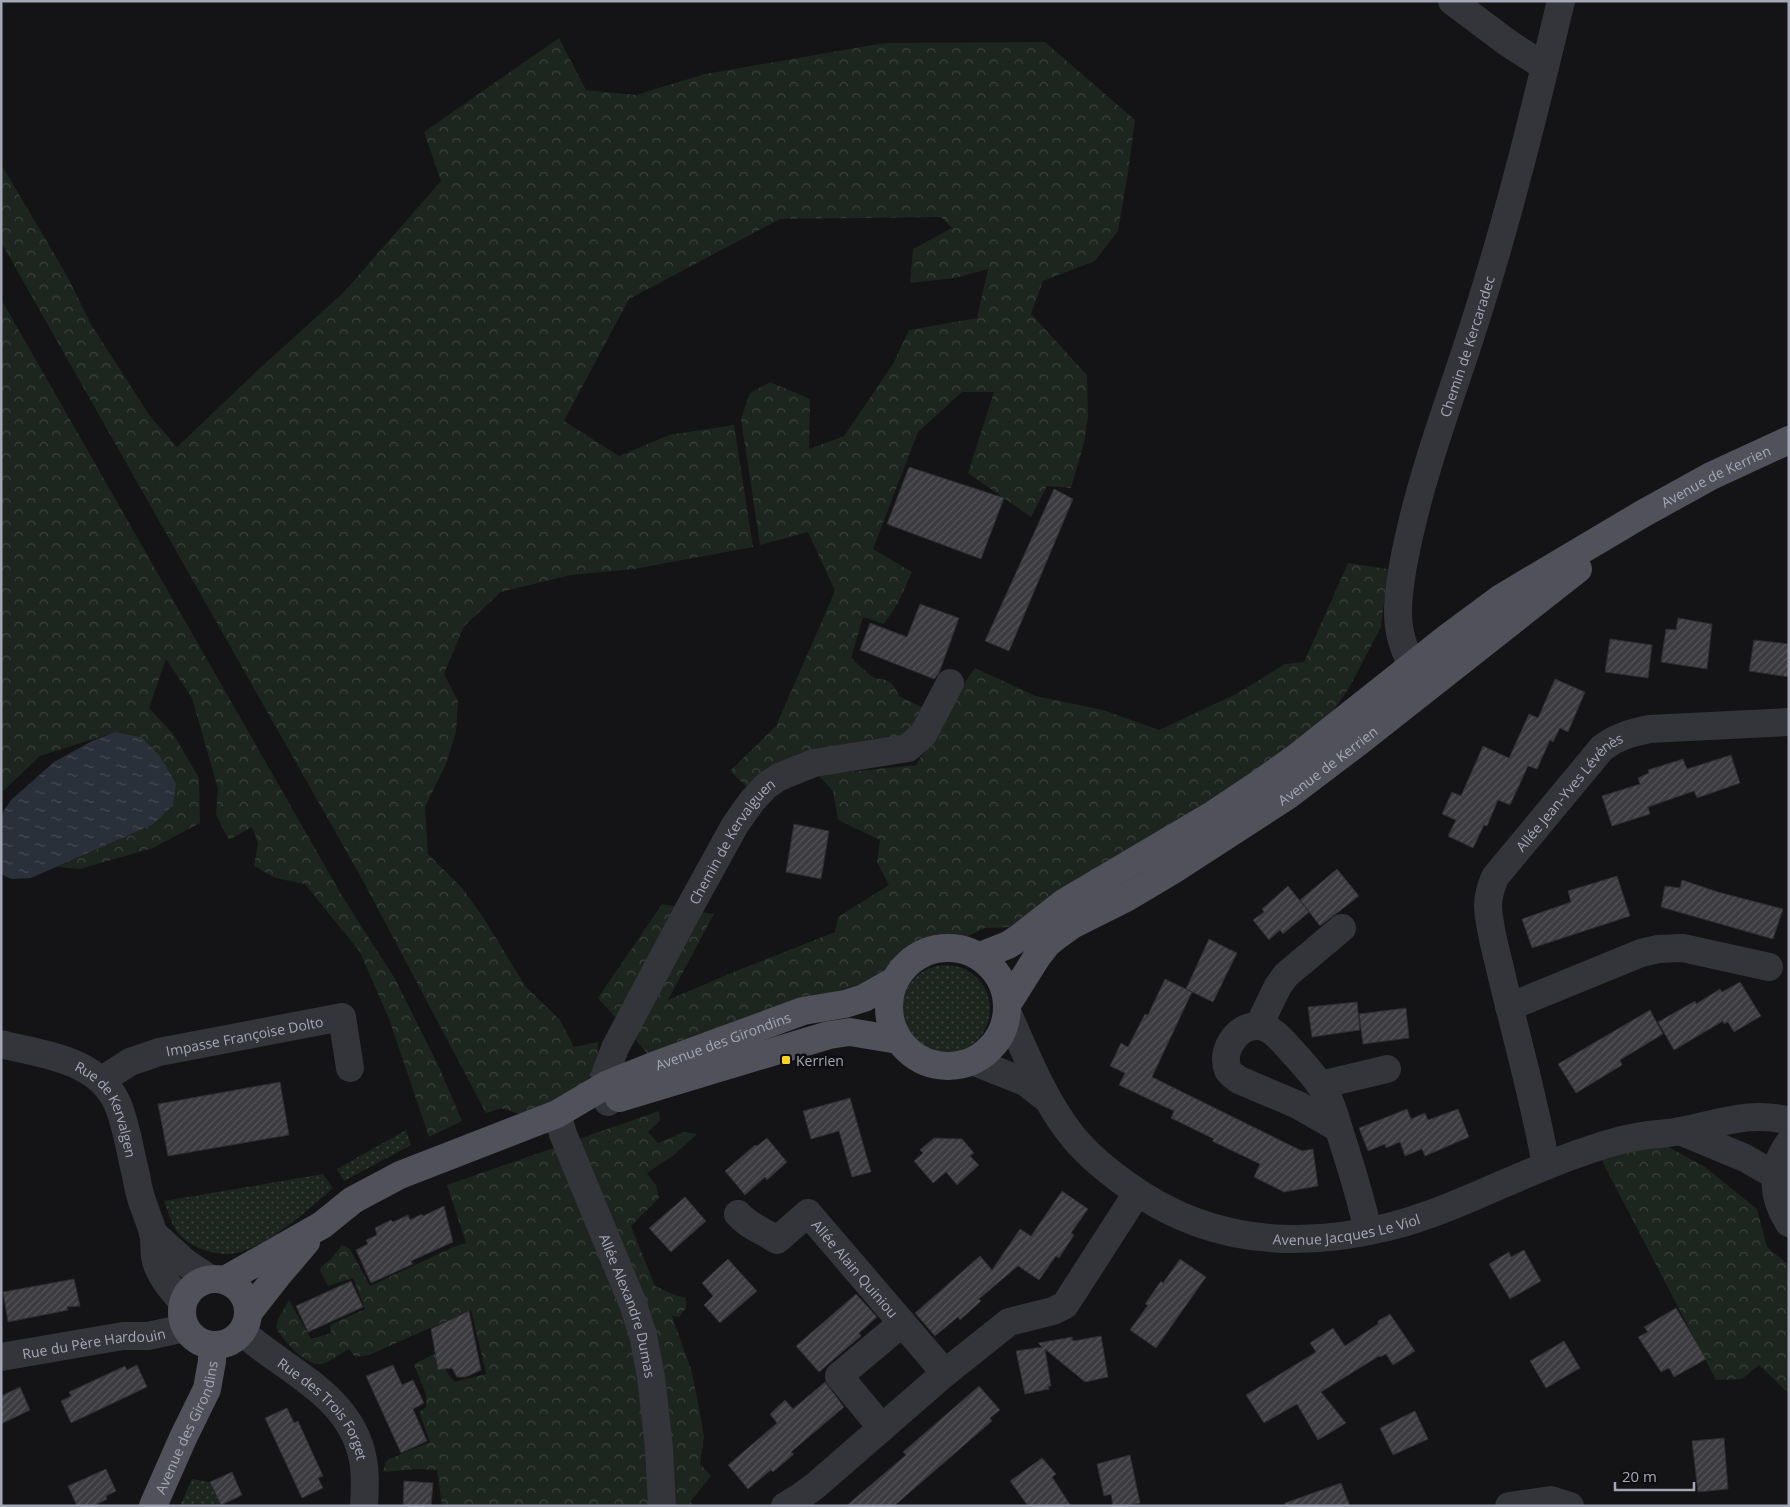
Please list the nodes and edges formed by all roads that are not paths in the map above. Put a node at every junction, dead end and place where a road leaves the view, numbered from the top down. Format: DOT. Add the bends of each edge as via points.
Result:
graph roads {
  1 [pos="1452,1"];
  2 [pos="1561,1"];
  3 [pos="1545,67"];
  4 [pos="1789,440"];
  5 [pos="1644,513"];
  6 [pos="1412,666"];
  7 [pos="950,684"];
  8 [pos="1427,688"];
  9 [pos="1789,722"];
  10 [pos="1342,928"];
  11 [pos="980,956"];
  12 [pos="1769,966"];
  13 [pos="894,981"];
  14 [pos="1509,1007"];
  15 [pos="1008,1008"];
  16 [pos="1259,1026"];
  17 [pos="898,1040"];
  18 [pos="1,1044"];
  19 [pos="972,1061"];
  20 [pos="350,1068"];
  21 [pos="1387,1069"];
  22 [pos="102,1080"];
  23 [pos="1320,1084"];
  24 [pos="607,1093"];
  25 [pos="1047,1099"];
  26 [pos="552,1116"];
  27 [pos="1789,1121"];
  28 [pos="1338,1128"];
  29 [pos="1680,1131"];
  30 [pos="1789,1143"];
  31 [pos="1546,1166"];
  32 [pos="1776,1176"];
  33 [pos="1137,1193"];
  34 [pos="738,1214"];
  35 [pos="1789,1223"];
  36 [pos="322,1225"];
  37 [pos="1368,1231"];
  38 [pos="153,1233"];
  39 [pos="217,1280"];
  40 [pos="184,1315"];
  41 [pos="245,1323"];
  42 [pos="902,1323"];
  43 [pos="212,1346"];
  44 [pos="1,1357"];
  45 [pos="946,1373"];
  46 [pos="882,1428"];
  47 [pos="153,1506"];
  48 [pos="364,1506"];
  49 [pos="662,1506"];
  50 [pos="786,1506"];
  51 [pos="1509,1506"];
  52 [pos="1570,1506"];
  1 -- 3 [label="street"];
  2 -- 3 [label="street, Chemin de Kercaradec"];
  3 -- 6 [label="street, Chemin de Kercaradec" via="1516,186 1411,527 1398,612 1401,642"];
  4 -- 5 [label="main road, Avenue de Kerrien" via="1711,476"];
  5 -- 6 [label="main road, Avenue de Kerrien" via="1502,598"];
  5 -- 8 [label="main road, Avenue de Kerrien"];
  6 -- 8 [label="street, Chemin de Kercaradec"];
  6 -- 11 [label="main road, Avenue de Kerrien" via="1259,784 1065,902 1008,945"];
  7 -- 24 [label="street, Chemin de Kervalguen" via="924,733 908,748 814,763 779,777 752,801 735,825 615,1048 605,1075"];
  8 -- 15 [label="main road, Avenue de Kerrien" via="1272,806 1173,870 1072,925 1046,944"];
  9 -- 14 [label="street, Allée Jean-Yves Lévénès" via="1649,729 1613,739 1602,748 1495,877 1488,906"];
  10 -- 16 [label="street" via="1286,975"];
  11 -- 13 [label="main road" via="961,948 941,947 921,953 905,965"];
  11 -- 15 [label="main road" via="994,968 1003,984"];
  12 -- 14 [label="street" via="1683,948 1658,949"];
  13 -- 17 [label="main road" via="888,1011"];
  13 -- 24 [label="main road, Avenue des Girondins" via="864,998 777,1020"];
  14 -- 31 [label="street, Allée Jean-Yves Lévénès"];
  15 -- 19 [label="main road" via="1004,1027 996,1041 986,1053"];
  15 -- 25 [label="street, Avenue Jacques Le Viol"];
  16 -- 23 [label="street" via="1280,1038"];
  16 -- 28 [label="street" via="1248,1027 1236,1035 1226,1054 1228,1071 1239,1080 1298,1105"];
  17 -- 19 [label="main road" via="923,1061 939,1066 956,1066"];
  17 -- 24 [label="main road, Avenue des Girondins" via="850,1032 829,1035"];
  18 -- 22 [label="street, Rue de Kervalgen" via="74,1064"];
  19 -- 25 [label="street, Avenue Jacques Le Viol" via="1024,1082"];
  20 -- 22 [label="street, Impasse Françoise Dolto" via="342,1017 159,1052 130,1062"];
  21 -- 23 [label="street"];
  22 -- 38 [label="street, Rue de Kervalgen" via="119,1106 142,1202"];
  23 -- 28 [label="street"];
  24 -- 26 [label="main road, Avenue des Girondins"];
  25 -- 33 [label="street, Avenue Jacques Le Viol" via="1088,1154"];
  26 -- 36 [label="main road, Avenue des Girondins" via="376,1187 353,1200"];
  26 -- 49 [label="street, Allée Alexandre Dumas" via="566,1142 643,1335 656,1421"];
  27 -- 29 [label="street, Avenue Jacques Le Viol" via="1750,1117"];
  28 -- 37 [label="street" via="1360,1192"];
  29 -- 31 [label="street, Avenue Jacques Le Viol" via="1635,1137"];
  29 -- 32 [label="street" via="1745,1158"];
  30 -- 32 [label="street" via="1778,1164"];
  31 -- 37 [label="street, Avenue Jacques Le Viol" via="1429,1214"];
  32 -- 35 [label="street" via="1776,1195"];
  33 -- 37 [label="street, Avenue Jacques Le Viol" via="1191,1221 1251,1237 1309,1239"];
  33 -- 45 [label="street" via="1066,1305 1009,1322"];
  34 -- 42 [label="street, Allée Alain Quiniou" via="777,1240 808,1213"];
  36 -- 39 [label="main road, Avenue des Girondins"];
  36 -- 41 [label="main road, Avenue des Girondins" via="277,1276"];
  38 -- 39 [label="street, Rue de Kervalgen" via="186,1263"];
  38 -- 40 [label="street, Rue de Kervalgen" via="159,1268"];
  39 -- 40 [label="main road" via="200,1282 187,1293"];
  39 -- 41 [label="main road" via="240,1289 248,1305"];
  40 -- 43 [label="main road" via="192,1337"];
  40 -- 44 [label="street, Rue du Père Hardouin" via="148,1336 104,1339"];
  41 -- 43 [label="main road" via="229,1343"];
  41 -- 48 [label="street, Rue des Trois Forget" via="261,1348 338,1406 349,1422 363,1461"];
  42 -- 45 [label="street, Allée Alain Quiniou"];
  42 -- 46 [label="street, Allée Alain Quiniou" via="839,1376"];
  43 -- 47 [label="main road, Avenue des Girondins" via="207,1389"];
  45 -- 46 [label="street"];
  46 -- 50 [label="street" via="815,1486"];
  51 -- 52 [label="street" via="1550,1500"];
}
